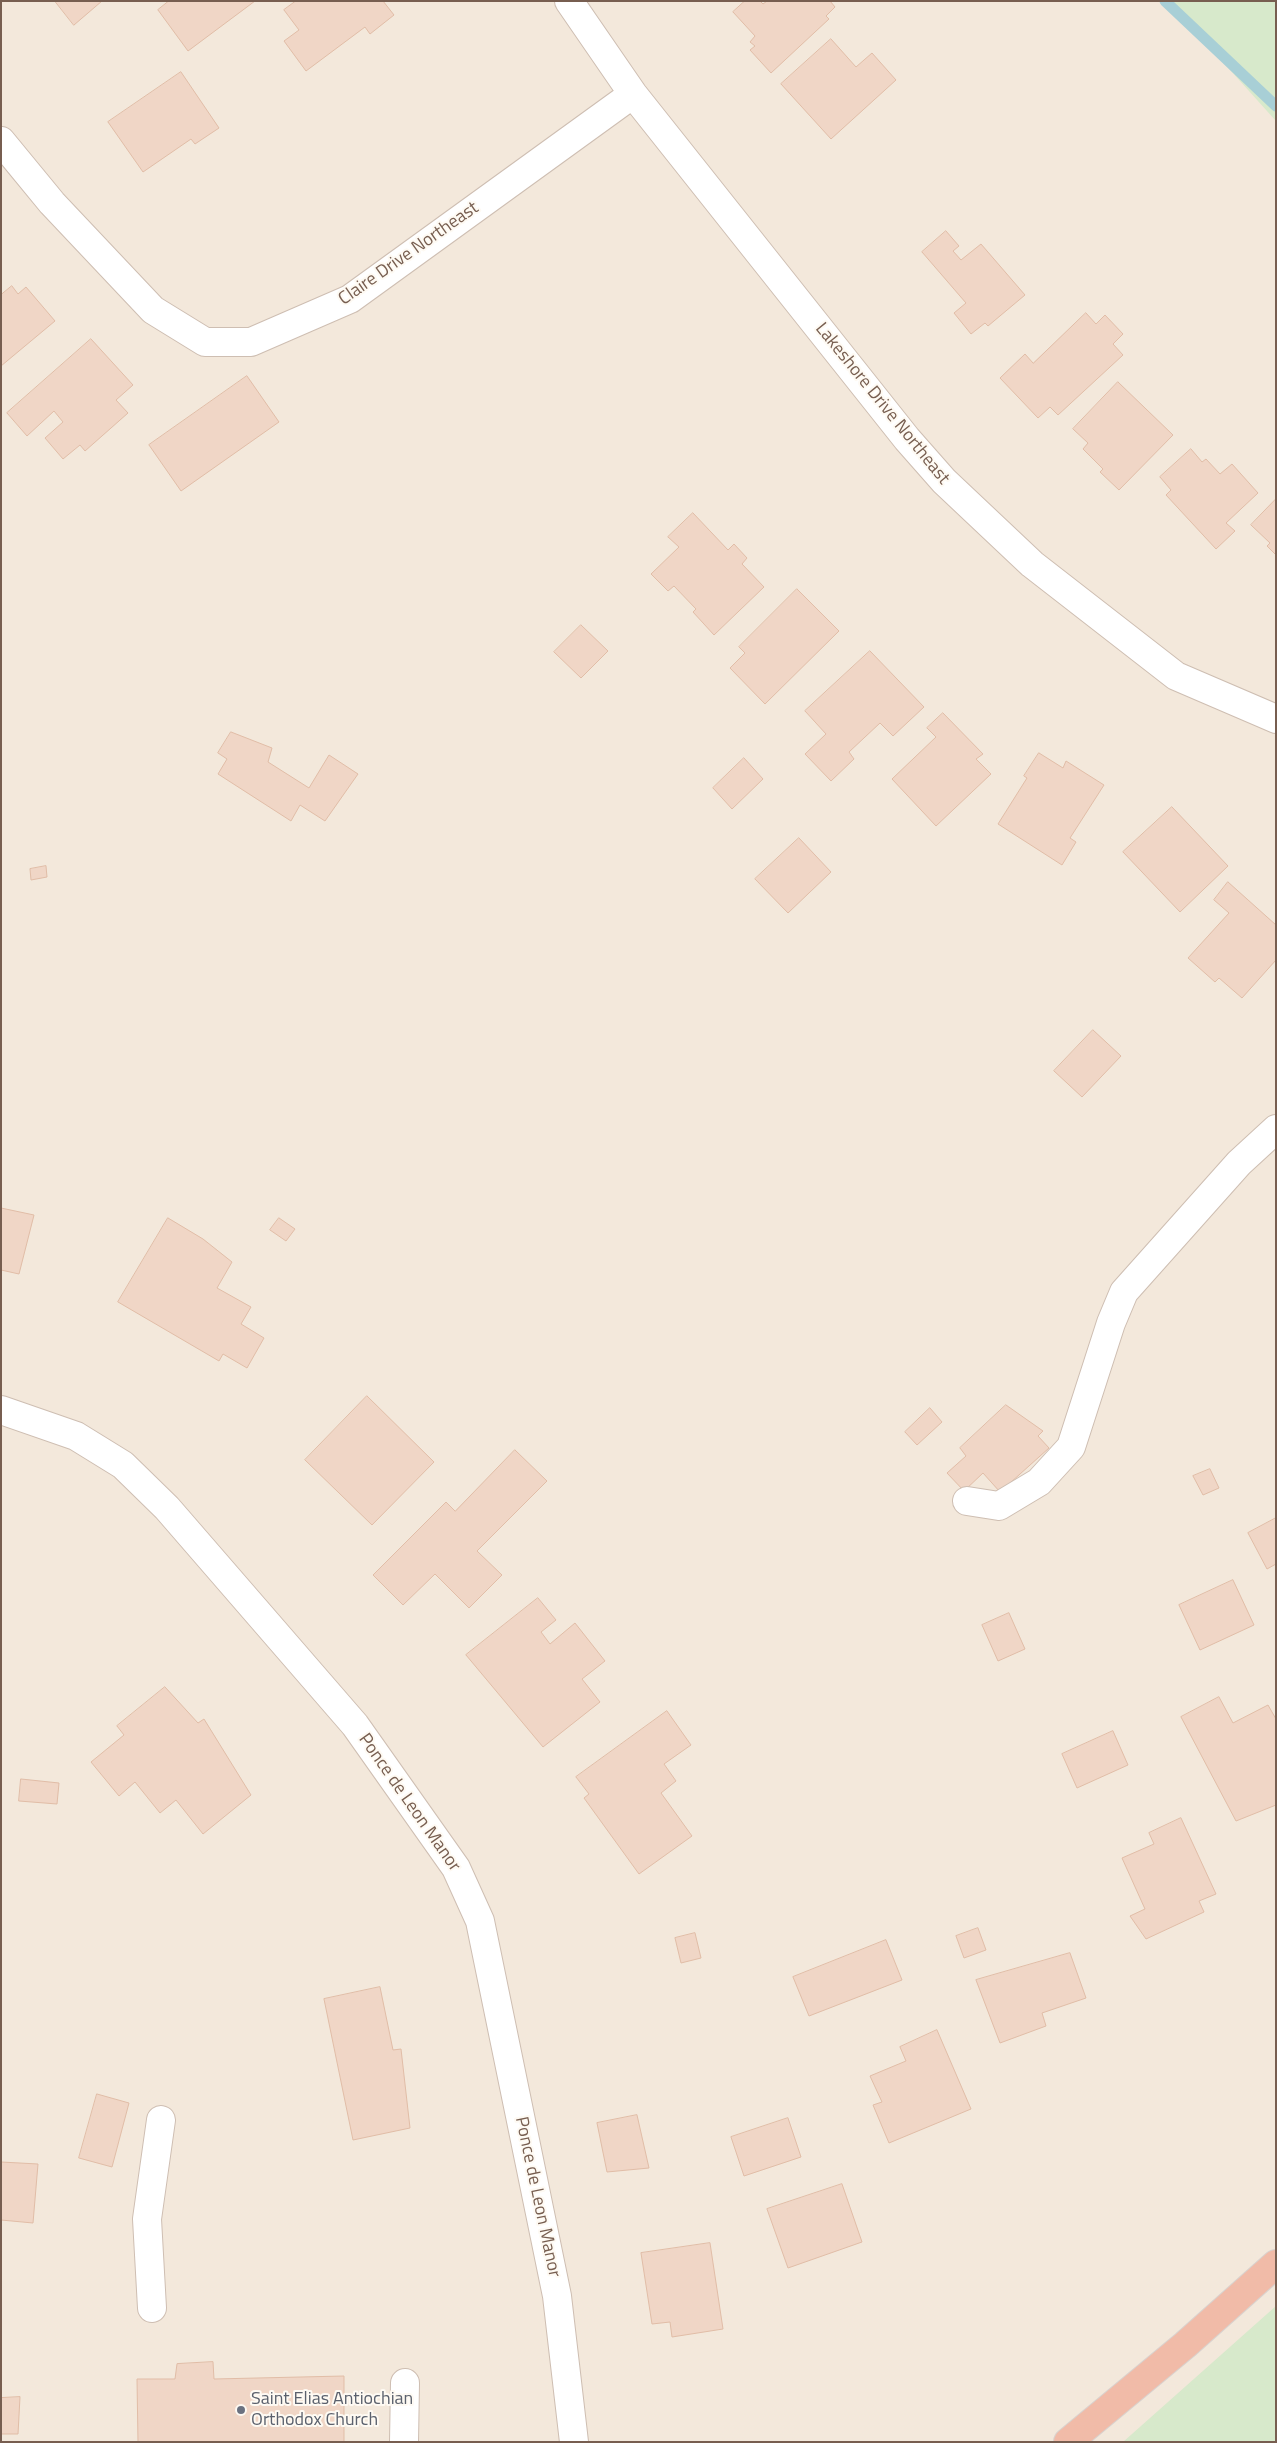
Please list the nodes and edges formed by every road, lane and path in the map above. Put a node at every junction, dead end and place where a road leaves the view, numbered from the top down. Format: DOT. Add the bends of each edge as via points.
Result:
graph roads {
  1 [pos="569,1"];
  2 [pos="634,94"];
  3 [pos="1,141"];
  4 [pos="1276,719"];
  5 [pos="1276,1129"];
  6 [pos="1,1410"];
  7 [pos="967,1501"];
  8 [pos="161,2120"];
  9 [pos="1276,2264"];
  10 [pos="152,2308"];
  11 [pos="405,2383"];
  12 [pos="404,2442"];
  13 [pos="574,2442"];
  14 [pos="1068,2442"];
  1 -- 2 [label="street, Lakeshore Drive Northeast"];
  2 -- 3 [label="street, Claire Drive Northeast" via="350,299 251,342 205,342 153,310 52,203"];
  2 -- 4 [label="street, Lakeshore Drive Northeast" via="907,439 944,481 1032,564 1176,676"];
  5 -- 7 [label="street" via="1239,1163 1124,1292 1071,1448 1039,1482 1000,1506"];
  6 -- 13 [label="street, Ponce de Leon Manor" via="76,1436 123,1465 167,1508 355,1725 456,1868 480,1921 552,2267"];
  8 -- 10 [label="street" via="147,2219"];
  9 -- 14 [label="highway"];
  11 -- 12 [label="street"];
}
